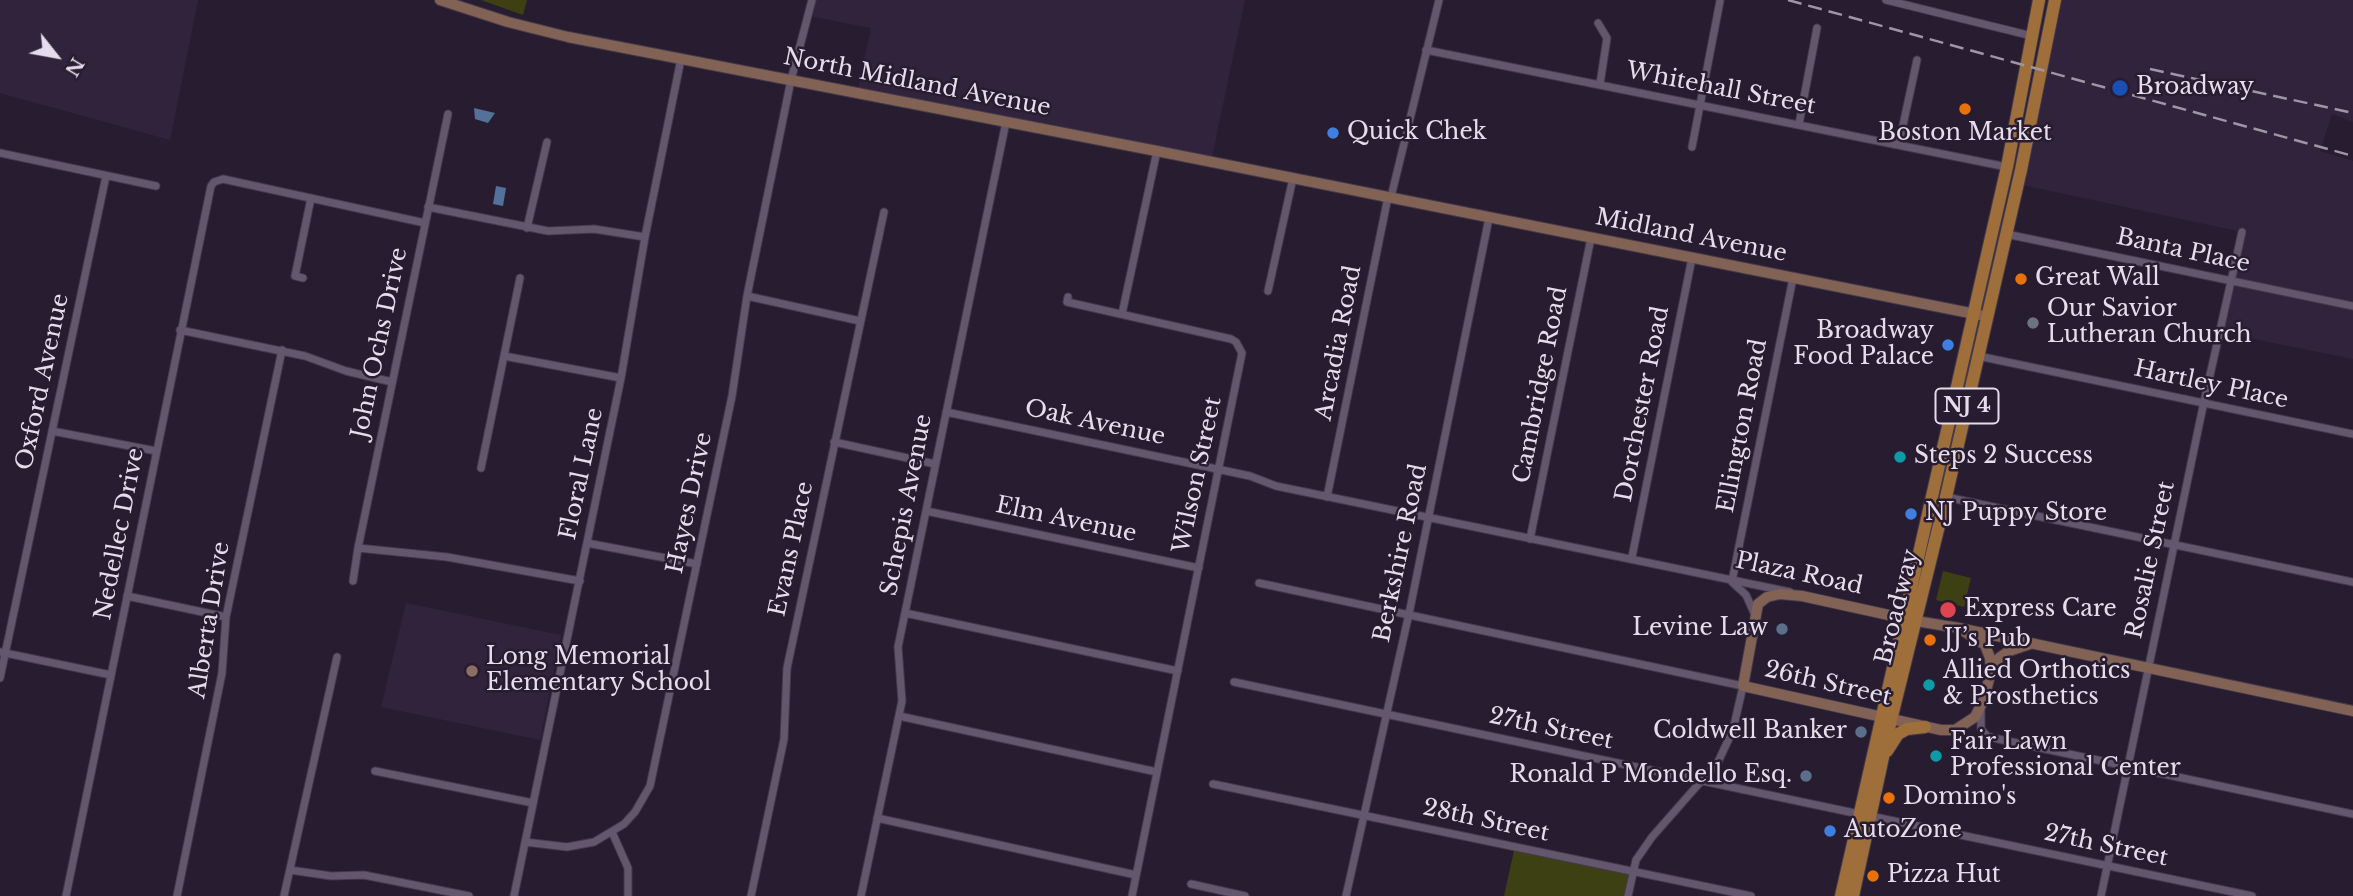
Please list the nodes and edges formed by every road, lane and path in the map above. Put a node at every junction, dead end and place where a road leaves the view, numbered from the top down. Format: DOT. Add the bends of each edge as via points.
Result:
graph roads {
  1 [pos="440,0"];
  2 [pos="812,0"];
  3 [pos="1438,0"];
  4 [pos="1886,0"];
  5 [pos="1928,0"];
  6 [pos="2039,0"];
  7 [pos="2054,0"];
  8 [pos="1720,1"];
  9 [pos="1926,11"];
  10 [pos="1598,23"];
  11 [pos="1817,28"];
  12 [pos="2032,36"];
  13 [pos="1426,50"];
  14 [pos="681,59"];
  15 [pos="1917,60"];
  16 [pos="792,80"];
  17 [pos="1600,84"];
  18 [pos="1699,104"];
  19 [pos="448,114"];
  20 [pos="1006,122"];
  21 [pos="1799,124"];
  22 [pos="547,142"];
  23 [pos="1899,144"];
  24 [pos="1692,147"];
  25 [pos="1157,152"];
  26 [pos="0,153"];
  27 [pos="2007,167"];
  28 [pos="106,176"];
  29 [pos="1293,178"];
  30 [pos="156,186"];
  31 [pos="1389,197"];
  32 [pos="312,198"];
  33 [pos="428,207"];
  34 [pos="884,212"];
  35 [pos="1489,218"];
  36 [pos="425,223"];
  37 [pos="527,228"];
  38 [pos="2242,232"];
  39 [pos="2006,234"];
  40 [pos="645,237"];
  41 [pos="1591,238"];
  42 [pos="1692,258"];
  43 [pos="303,278"];
  44 [pos="520,278"];
  45 [pos="1793,278"];
  46 [pos="2232,282"];
  47 [pos="1268,291"];
  48 [pos="747,296"];
  49 [pos="1068,297"];
  50 [pos="2353,306"];
  51 [pos="1122,314"];
  52 [pos="1980,315"];
  53 [pos="860,321"];
  54 [pos="180,330"];
  55 [pos="282,350"];
  56 [pos="504,356"];
  57 [pos="1978,356"];
  58 [pos="621,378"];
  59 [pos="392,382"];
  60 [pos="2204,403"];
  61 [pos="946,412"];
  62 [pos="52,431"];
  63 [pos="2353,434"];
  64 [pos="834,442"];
  65 [pos="156,451"];
  66 [pos="935,464"];
  67 [pos="481,468"];
  68 [pos="1220,469"];
  69 [pos="1276,486"];
  70 [pos="1947,496"];
  71 [pos="1327,497"];
  72 [pos="926,510"];
  73 [pos="1428,517"];
  74 [pos="1530,539"];
  75 [pos="587,543"];
  76 [pos="2174,544"];
  77 [pos="358,548"];
  78 [pos="1632,557"];
  79 [pos="697,564"];
  80 [pos="1199,568"];
  81 [pos="353,581"];
  82 [pos="580,581"];
  83 [pos="1732,581"];
  84 [pos="2353,582"];
  85 [pos="1259,583"];
  86 [pos="127,596"];
  87 [pos="1802,596"];
  88 [pos="905,613"];
  89 [pos="1755,615"];
  90 [pos="1409,616"];
  91 [pos="226,617"];
  92 [pos="1910,620"];
  93 [pos="1959,628"];
  94 [pos="2035,644"];
  95 [pos="3,652"];
  96 [pos="337,657"];
  97 [pos="2148,668"];
  98 [pos="1178,671"];
  99 [pos="1991,671"];
  100 [pos="111,675"];
  101 [pos="0,678"];
  102 [pos="1234,682"];
  103 [pos="1742,686"];
  104 [pos="1981,706"];
  105 [pos="2353,711"];
  106 [pos="1387,714"];
  107 [pos="899,716"];
  108 [pos="1886,718"];
  109 [pos="1925,727"];
  110 [pos="1881,764"];
  111 [pos="2128,766"];
  112 [pos="375,771"];
  113 [pos="1157,772"];
  114 [pos="1703,781"];
  115 [pos="1213,784"];
  116 [pos="533,803"];
  117 [pos="2353,814"];
  118 [pos="1864,815"];
  119 [pos="1364,816"];
  120 [pos="877,818"];
  121 [pos="612,832"];
  122 [pos="525,842"];
  123 [pos="2107,866"];
  124 [pos="290,870"];
  125 [pos="1634,870"];
  126 [pos="1136,874"];
  127 [pos="1191,884"];
  128 [pos="66,896"];
  129 [pos="177,896"];
  130 [pos="284,896"];
  131 [pos="469,896"];
  132 [pos="514,896"];
  133 [pos="628,896"];
  134 [pos="751,896"];
  135 [pos="861,896"];
  136 [pos="1132,896"];
  137 [pos="1245,896"];
  138 [pos="1346,896"];
  139 [pos="1629,896"];
  140 [pos="1751,896"];
  141 [pos="1841,896"];
  142 [pos="1853,896"];
  143 [pos="2101,896"];
  144 [pos="2252,896"];
  1 -- 14 [label="street, North Midland Avenue" via="537,30"];
  2 -- 16 [label="street, Hayes Drive"];
  3 -- 13 [label="street, Arcadia Road"];
  4 -- 9 [label="street"];
  5 -- 9 [label="street"];
  6 -- 12 [label="main road, Broadway / NJ 4"];
  7 -- 39 [label="main road, Broadway / NJ 4"];
  8 -- 18 [label="street"];
  9 -- 12 [label="street"];
  10 -- 17 [label="street" via="1607,38"];
  11 -- 21 [label="street"];
  12 -- 27 [label="main road, Broadway / NJ 4"];
  13 -- 17 [label="street, Whitehall Street"];
  13 -- 31 [label="street, Arcadia Road"];
  14 -- 16 [label="street, North Midland Avenue"];
  14 -- 40 [label="street, Floral Lane"];
  15 -- 23 [label="street"];
  16 -- 20 [label="street, North Midland Avenue"];
  16 -- 48 [label="street, Hayes Drive"];
  17 -- 18 [label="street, Whitehall Street"];
  18 -- 21 [label="street, Whitehall Street"];
  18 -- 24 [label="street"];
  19 -- 33 [label="street, John Ochs Drive"];
  20 -- 25 [label="street, North Midland Avenue"];
  20 -- 61 [label="street, Schepis Avenue"];
  21 -- 23 [label="street, Whitehall Street"];
  22 -- 37 [label="street"];
  23 -- 27 [label="street, Whitehall Street"];
  25 -- 29 [label="street, North Midland Avenue"];
  25 -- 51 [label="street"];
  26 -- 28 [label="street"];
  27 -- 52 [label="main road, Broadway / NJ 4"];
  28 -- 30 [label="street"];
  28 -- 62 [label="street, Oxford Avenue"];
  29 -- 31 [label="street, North Midland Avenue"];
  29 -- 47 [label="street"];
  31 -- 35 [label="street, Midland Avenue"];
  31 -- 71 [label="street, Arcadia Road"];
  32 -- 36 [label="street"];
  32 -- 43 [label="street" via="295,276"];
  32 -- 54 [label="street, Nedellec Drive" via="223,179 214,182 208,191"];
  33 -- 36 [label="street, John Ochs Drive"];
  33 -- 37 [label="street"];
  34 -- 53 [label="street, Evans Place"];
  35 -- 41 [label="street, Midland Avenue"];
  35 -- 73 [label="street, Berkshire Road"];
  36 -- 59 [label="street, John Ochs Drive"];
  37 -- 40 [label="street" via="556,232 594,229"];
  38 -- 46 [label="street, Rosalie Street"];
  39 -- 46 [label="street, Banta Place"];
  39 -- 52 [label="main road, Broadway / NJ 4"];
  40 -- 58 [label="street, Floral Lane"];
  41 -- 42 [label="street, Midland Avenue"];
  41 -- 74 [label="street, Cambridge Road"];
  42 -- 45 [label="street, Midland Avenue"];
  42 -- 78 [label="street, Dorchester Road"];
  44 -- 56 [label="street"];
  45 -- 52 [label="street, Midland Avenue"];
  45 -- 83 [label="street, Ellington Road"];
  46 -- 50 [label="street, Banta Place"];
  46 -- 60 [label="street, Rosalie Street"];
  48 -- 53 [label="street"];
  48 -- 79 [label="street, Hayes Drive" via="732,396"];
  49 -- 51 [label="street" via="1067,302"];
  51 -- 68 [label="street, Wilson Street" via="1231,338 1240,347 1242,357"];
  52 -- 57 [label="main road, Broadway / NJ 4"];
  52 -- 92 [label="main road, Broadway / NJ 4" via="1928,520"];
  53 -- 64 [label="street, Evans Place"];
  54 -- 55 [label="street"];
  54 -- 65 [label="street, Nedellec Drive"];
  55 -- 59 [label="street"];
  55 -- 91 [label="street, Alberta Drive"];
  56 -- 58 [label="street"];
  56 -- 67 [label="street"];
  57 -- 60 [label="street, Hartley Place"];
  57 -- 70 [label="main road, Broadway / NJ 4"];
  58 -- 75 [label="street, Floral Lane"];
  59 -- 77 [label="street, John Ochs Drive"];
  60 -- 63 [label="street, Hartley Place"];
  60 -- 76 [label="street, Rosalie Street"];
  61 -- 66 [label="street, Schepis Avenue"];
  61 -- 68 [label="street, Oak Avenue"];
  62 -- 65 [label="street"];
  62 -- 95 [label="street, Oxford Avenue"];
  64 -- 66 [label="street"];
  64 -- 134 [label="street, Evans Place" via="787,667 784,739"];
  65 -- 86 [label="street, Nedellec Drive"];
  66 -- 72 [label="street, Schepis Avenue"];
  68 -- 69 [label="street, Oak Avenue"];
  68 -- 80 [label="street, Wilson Street"];
  69 -- 71 [label="street, Plaza Road"];
  70 -- 76 [label="street"];
  70 -- 92 [label="main road, Broadway / NJ 4"];
  71 -- 73 [label="street, Plaza Road"];
  72 -- 80 [label="street, Elm Avenue"];
  72 -- 88 [label="street, Schepis Avenue"];
  73 -- 74 [label="street, Plaza Road"];
  73 -- 90 [label="street, Berkshire Road"];
  74 -- 78 [label="street, Plaza Road"];
  75 -- 79 [label="street"];
  75 -- 82 [label="street, Floral Lane"];
  76 -- 84 [label="street"];
  76 -- 97 [label="street, Rosalie Street"];
  77 -- 81 [label="street, John Ochs Drive"];
  77 -- 82 [label="street" via="447,557"];
  78 -- 83 [label="street, Plaza Road"];
  79 -- 121 [label="street, Hayes Drive" via="651,781 635,812"];
  80 -- 98 [label="street, Wilson Street"];
  82 -- 116 [label="street, Floral Lane"];
  83 -- 87 [label="street, Plaza Road" via="1777,587"];
  83 -- 89 [label="street" via="1746,595"];
  85 -- 90 [label="street, 26th Street"];
  86 -- 91 [label="street"];
  86 -- 100 [label="street, Nedellec Drive"];
  87 -- 89 [label="street" via="1767,597 1758,604"];
  87 -- 92 [label="street, Plaza Road"];
  88 -- 98 [label="street"];
  88 -- 107 [label="street, Schepis Avenue" via="898,647 903,687"];
  89 -- 103 [label="street"];
  90 -- 103 [label="street, 26th Street"];
  90 -- 106 [label="street, Berkshire Road"];
  91 -- 129 [label="street, Alberta Drive" via="222,673"];
  92 -- 93 [label="street, Plaza Road"];
  92 -- 108 [label="main road, Broadway / NJ 4"];
  93 -- 94 [label="street, Plaza Road"];
  93 -- 99 [label="street" via="1985,645"];
  94 -- 97 [label="street, Plaza Road"];
  94 -- 99 [label="street" via="2009,651"];
  95 -- 100 [label="street"];
  95 -- 101 [label="street, Oxford Avenue"];
  96 -- 124 [label="street"];
  97 -- 105 [label="street, Plaza Road"];
  97 -- 111 [label="street, Rosalie Street"];
  98 -- 113 [label="street, Wilson Street"];
  99 -- 104 [label="street"];
  100 -- 128 [label="street, Nedellec Drive"];
  102 -- 106 [label="street, 27th Street"];
  103 -- 108 [label="street, 26th Street"];
  103 -- 114 [label="street" via="1733,730"];
  104 -- 109 [label="street, 26th Street" via="1975,717 1955,730"];
  104 -- 111 [label="street" via="1979,720 1987,736"];
  106 -- 114 [label="street, 27th Street"];
  106 -- 119 [label="street, Berkshire Road"];
  107 -- 113 [label="street"];
  107 -- 120 [label="street, Schepis Avenue"];
  108 -- 109 [label="street, 26th Street"];
  108 -- 110 [label="main road, Broadway / NJ 4"];
  108 -- 118 [label="main road, Broadway / NJ 4"];
  109 -- 110 [label="main road" via="1898,734"];
  110 -- 118 [label="main road, Broadway / NJ 4"];
  111 -- 117 [label="street"];
  111 -- 123 [label="street, Rosalie Street"];
  112 -- 116 [label="street"];
  113 -- 126 [label="street, Wilson Street"];
  114 -- 118 [label="street, 27th Street"];
  114 -- 125 [label="street" via="1652,837"];
  115 -- 119 [label="street, 28th Street"];
  116 -- 122 [label="street, Floral Lane"];
  118 -- 123 [label="street, 27th Street"];
  118 -- 141 [label="main road, Broadway / NJ 4"];
  118 -- 142 [label="main road, Broadway / NJ 4"];
  119 -- 125 [label="street, 28th Street"];
  119 -- 138 [label="street, Berkshire Road"];
  120 -- 126 [label="street"];
  120 -- 135 [label="street, Schepis Avenue"];
  121 -- 122 [label="street, Hayes Drive" via="594,842 566,847"];
  121 -- 133 [label="street" via="628,868"];
  122 -- 132 [label="street, Floral Lane"];
  123 -- 143 [label="street, Rosalie Street"];
  123 -- 144 [label="street, 27th Street"];
  124 -- 130 [label="street"];
  124 -- 131 [label="street" via="363,875"];
  125 -- 139 [label="street"];
  125 -- 140 [label="street, 28th Street"];
  126 -- 136 [label="street, Wilson Street"];
  127 -- 137 [label="street"];
}
